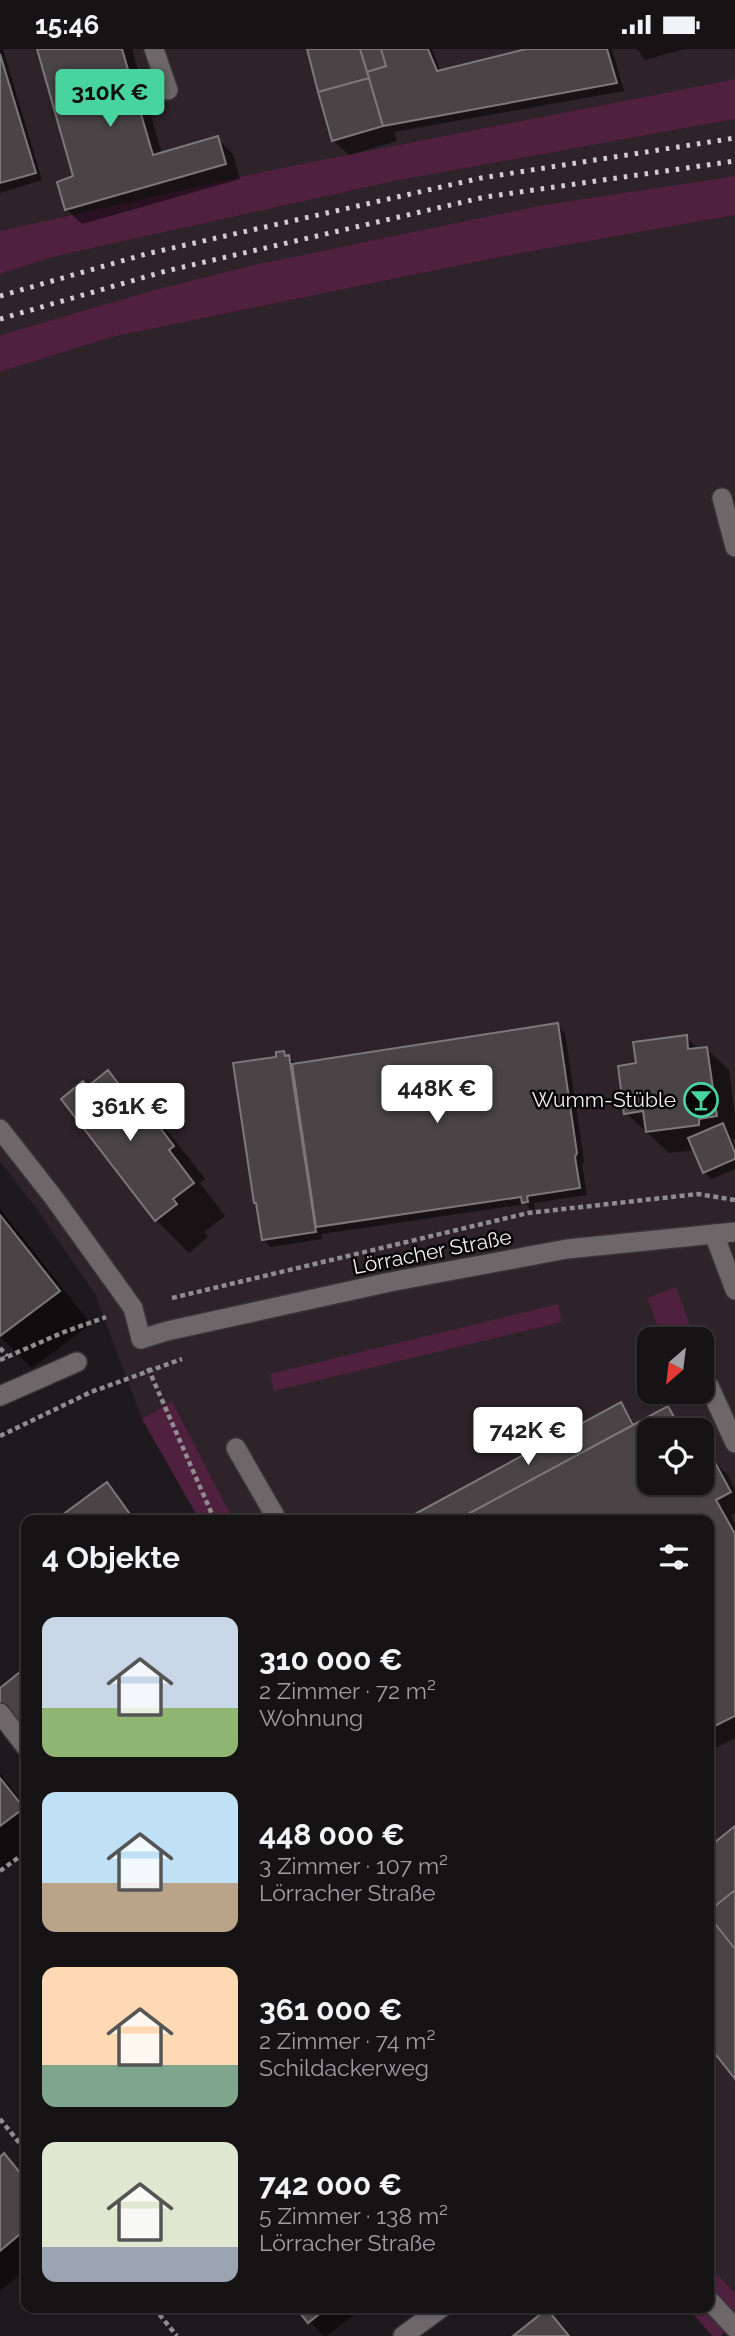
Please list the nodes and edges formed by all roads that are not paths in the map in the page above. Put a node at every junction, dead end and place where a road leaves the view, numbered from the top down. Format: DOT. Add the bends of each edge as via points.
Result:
graph roads {
  1 [pos="154,49"];
  2 [pos="168,90"];
  3 [pos="722,498"];
  4 [pos="735,547"];
  5 [pos="0,1129"];
  6 [pos="735,1232"];
  7 [pos="714,1234"];
  8 [pos="735,1290"];
  9 [pos="77,1362"];
  10 [pos="0,1396"];
  11 [pos="714,1397"];
  12 [pos="735,1443"];
  13 [pos="236,1448"];
  14 [pos="275,1515"];
  15 [pos="0,1713"];
  16 [pos="21,1740"];
  17 [pos="714,2305"];
  18 [pos="434,2313"];
  19 [pos="735,2328"];
  20 [pos="403,2336"];
  1 -- 2 [label="street"];
  3 -- 4 [label="street"];
  5 -- 7 [label="street, Lörracher Straße" via="133,1308 141,1339 390,1282 567,1249"];
  6 -- 7 [label="street, Lörracher Straße"];
  7 -- 8 [label="street"];
  9 -- 10 [label="street"];
  11 -- 12 [label="street"];
  13 -- 14 [label="street"];
  15 -- 16 [label="street"];
  17 -- 19 [label="street"];
  18 -- 20 [label="street"];
}
